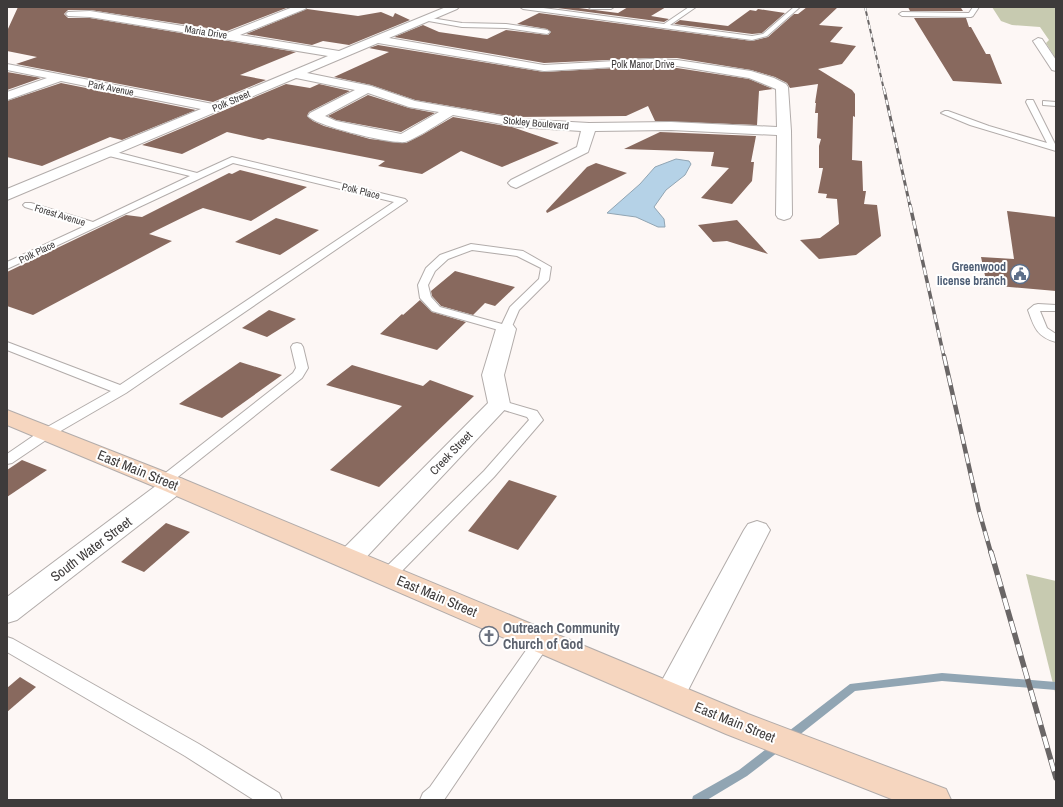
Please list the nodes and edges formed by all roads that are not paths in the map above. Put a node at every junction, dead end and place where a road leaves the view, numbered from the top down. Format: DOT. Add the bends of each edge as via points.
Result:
graph roads {
  1 [pos="302,7"];
  2 [pos="454,7"];
  3 [pos="523,7"];
  4 [pos="592,7"];
  5 [pos="611,7"];
  6 [pos="693,7"];
  7 [pos="797,7"];
  8 [pos="976,7"];
  9 [pos="901,11"];
  10 [pos="71,14"];
  11 [pos="581,15"];
  12 [pos="425,19"];
  13 [pos="665,26"];
  14 [pos="547,32"];
  15 [pos="229,36"];
  16 [pos="376,40"];
  17 [pos="1038,41"];
  18 [pos="341,55"];
  19 [pos="7,67"];
  20 [pos="1056,68"];
  21 [pos="294,74"];
  22 [pos="60,78"];
  23 [pos="367,89"];
  24 [pos="7,96"];
  25 [pos="1030,102"];
  26 [pos="1046,103"];
  27 [pos="1056,104"];
  28 [pos="215,108"];
  29 [pos="449,112"];
  30 [pos="945,113"];
  31 [pos="589,127"];
  32 [pos="784,131"];
  33 [pos="1054,148"];
  34 [pos="108,153"];
  35 [pos="199,176"];
  36 [pos="516,183"];
  37 [pos="11,190"];
  38 [pos="28,205"];
  39 [pos="784,214"];
  40 [pos="93,225"];
  41 [pos="7,266"];
  42 [pos="1056,308"];
  43 [pos="506,329"];
  44 [pos="1056,338"];
  45 [pos="7,346"];
  46 [pos="297,347"];
  47 [pos="121,390"];
  48 [pos="499,404"];
  49 [pos="7,417"];
  50 [pos="46,433"];
  51 [pos="7,460"];
  52 [pos="169,483"];
  53 [pos="757,530"];
  54 [pos="349,559"];
  55 [pos="388,576"];
  56 [pos="7,612"];
  57 [pos="542,641"];
  58 [pos="7,644"];
  59 [pos="670,696"];
  60 [pos="272,800"];
  61 [pos="430,800"];
  62 [pos="934,800"];
  1 -- 15 [label="street"];
  2 -- 12 [label="street, Polk Street"];
  3 -- 11 [label="lane"];
  4 -- 5 [label="lane"];
  4 -- 11 [label="lane"];
  6 -- 13 [label="lane"];
  7 -- 13 [label="lane" via="765,35 752,38"];
  8 -- 9 [label="lane" via="971,15"];
  10 -- 15 [label="street, Maria Drive" via="90,14"];
  11 -- 13 [label="lane"];
  12 -- 14 [label="lane" via="462,25 506,26"];
  12 -- 16 [label="street, Polk Street"];
  15 -- 18 [label="street, Maria Drive"];
  16 -- 18 [label="street, Polk Street"];
  16 -- 32 [label="street, Polk Manor Drive" via="544,68 650,62 751,75 782,87"];
  17 -- 20 [label="street"];
  18 -- 21 [label="street, Polk Street"];
  19 -- 22 [label="street, Park Avenue"];
  21 -- 23 [label="street, Stokley Boulevard"];
  21 -- 28 [label="street, Polk Street"];
  22 -- 24 [label="street"];
  22 -- 28 [label="street, Park Avenue"];
  23 -- 29 [label="street, Stokley Boulevard" via="413,104"];
  23 -- 29 [label="street" via="315,116 332,124 403,138"];
  25 -- 33 [label="lane"];
  26 -- 27 [label="lane"];
  28 -- 34 [label="street, Polk Street"];
  29 -- 31 [label="street, Stokley Boulevard" via="518,123"];
  30 -- 33 [label="lane" via="966,122"];
  31 -- 32 [label="street, Stokley Boulevard" via="671,126"];
  31 -- 36 [label="street" via="583,150"];
  32 -- 39 [label="street, Polk Manor Drive"];
  34 -- 35 [label="lane"];
  34 -- 37 [label="street, Polk Street"];
  35 -- 40 [label="lane, Polk Place"];
  35 -- 47 [label="lane, Polk Place" via="232,160 402,201"];
  38 -- 40 [label="lane, Forest Avenue"];
  40 -- 41 [label="lane, Polk Place"];
  42 -- 44 [label="lane" via="1038,307 1034,310 1041,330"];
  43 -- 43 [label="lane" via="514,309 544,280 546,267 519,253 471,247 444,257 430,270 423,285 426,298 436,309"];
  43 -- 48 [label="street" via="493,375"];
  45 -- 47 [label="lane"];
  46 -- 52 [label="lane" via="302,368 298,375"];
  47 -- 50 [label="lane, Polk Place"];
  48 -- 54 [label="street, Creek Street"];
  48 -- 55 [label="lane" via="532,414 536,420 489,474"];
  49 -- 50 [label="main road, East Main Street"];
  50 -- 51 [label="lane, Polk Place"];
  50 -- 52 [label="main road, East Main Street"];
  52 -- 54 [label="main road, East Main Street"];
  52 -- 56 [label="street, South Water Street"];
  53 -- 59 [label="street"];
  54 -- 55 [label="main road, East Main Street"];
  55 -- 57 [label="main road, East Main Street"];
  57 -- 59 [label="main road, East Main Street"];
  57 -- 61 [label="lane" via="437,794"];
  58 -- 60 [label="lane" via="192,750"];
  59 -- 62 [label="main road, East Main Street"];
}
